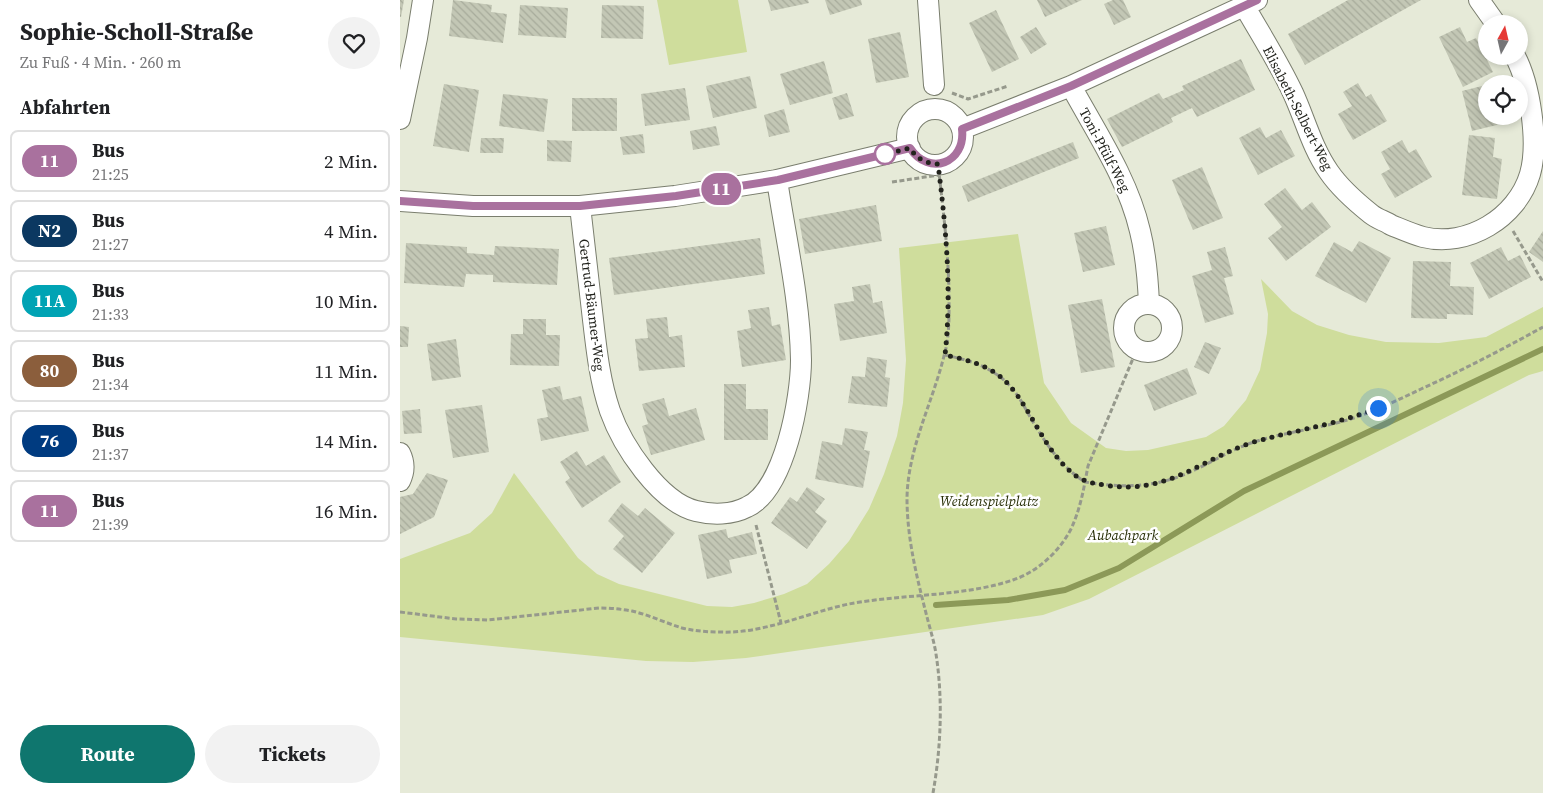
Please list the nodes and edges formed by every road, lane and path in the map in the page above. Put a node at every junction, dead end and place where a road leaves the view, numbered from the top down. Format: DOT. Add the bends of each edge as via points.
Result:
graph roads {
  1 [pos="423,0"];
  2 [pos="928,0"];
  3 [pos="1479,0"];
  4 [pos="1251,3"];
  5 [pos="1490,15"];
  6 [pos="1518,65"];
  7 [pos="1008,86"];
  8 [pos="1071,86"];
  9 [pos="940,88"];
  10 [pos="400,119"];
  11 [pos="962,129"];
  12 [pos="910,148"];
  13 [pos="938,170"];
  14 [pos="778,180"];
  15 [pos="892,182"];
  16 [pos="400,201"];
  17 [pos="580,206"];
  18 [pos="1504,215"];
  19 [pos="1543,282"];
  20 [pos="1149,304"];
  21 [pos="1543,328"];
  22 [pos="1137,349"];
  23 [pos="945,355"];
  24 [pos="400,453"];
  25 [pos="400,481"];
  26 [pos="1086,482"];
  27 [pos="748,507"];
  28 [pos="922,595"];
  29 [pos="400,612"];
  30 [pos="781,623"];
  31 [pos="933,793"];
  1 -- 10 [label="street"];
  2 -- 9 [label="street"];
  3 -- 5 [label="street"];
  4 -- 8 [label="street"];
  4 -- 18 [label="street, Elisabeth-Selbert-Weg" via="1329,172 1373,216 1424,238 1450,238 1477,233"];
  6 -- 18 [label="street, Elisabeth-Selbert-Weg" via="1527,89 1533,146 1530,174 1519,197"];
  7 -- 9 [label="path" via="968,98"];
  8 -- 11 [label="street"];
  8 -- 20 [label="street, Toni-Pfülf-Weg" via="1127,190 1140,231"];
  11 -- 12 [label="street" via="952,114 944,110 926,110 918,115 908,130"];
  11 -- 13 [label="street" via="962,145 958,152"];
  12 -- 13 [label="street" via="915,156"];
  12 -- 14 [label="street"];
  13 -- 15 [label="path"];
  13 -- 23 [label="path" via="947,235 949,319"];
  14 -- 17 [label="street" via="676,196"];
  14 -- 27 [label="street, Gertrud-Bäumer-Weg" via="798,316 799,392 778,472 765,492"];
  16 -- 17 [label="street" via="473,206"];
  17 -- 27 [label="street, Gertrud-Bäumer-Weg" via="598,363 610,412 635,460 662,492 686,509 726,513"];
  18 -- 19 [label="path"];
  20 -- 22 [label="street" via="1136,308 1126,318 1127,339"];
  20 -- 22 [label="street" via="1164,309 1169,315 1172,330 1160,349 1153,352"];
  21 -- 26 [label="path" via="1392,403 1352,419 1252,443 1177,478 1132,487"];
  22 -- 26 [label="path" via="1088,466"];
  23 -- 26 [label="path" via="977,363 1008,384 1070,472"];
  23 -- 28 [label="path" via="921,424 907,496 912,554"];
  24 -- 25 [label="street" via="404,463"];
  26 -- 28 [label="path" via="1071,529 1056,551 1040,565 1014,580"];
  27 -- 30 [label="path" via="755,522"];
  28 -- 30 [label="path" via="850,604"];
  28 -- 31 [label="path" via="936,653 940,693 940,739"];
  29 -- 30 [label="path" via="488,620 616,608 701,632 746,630"];
}
